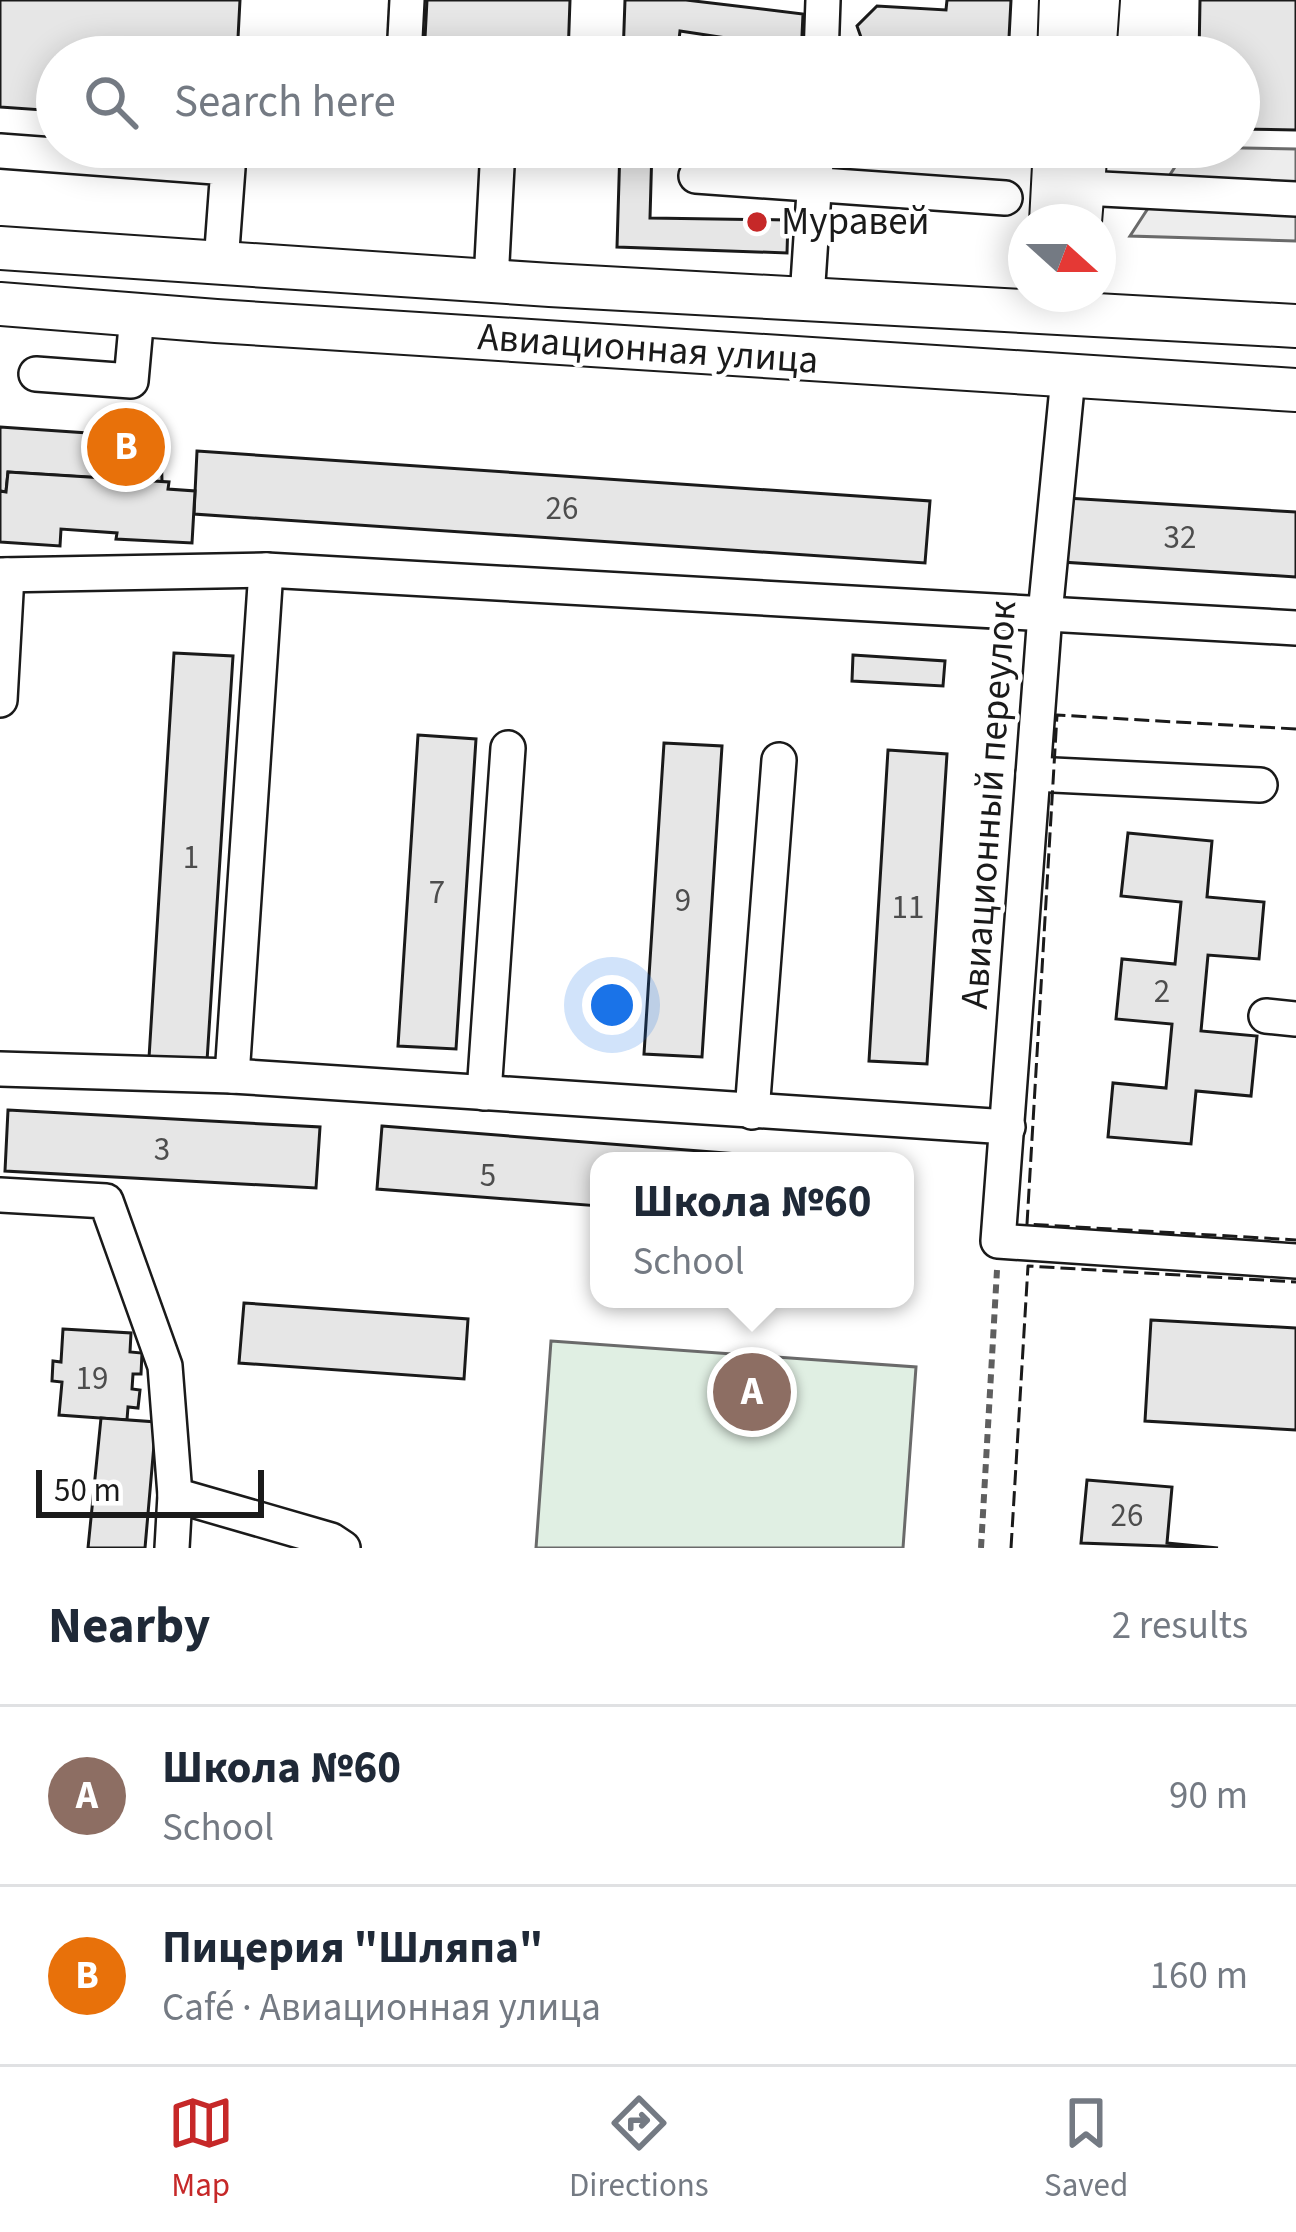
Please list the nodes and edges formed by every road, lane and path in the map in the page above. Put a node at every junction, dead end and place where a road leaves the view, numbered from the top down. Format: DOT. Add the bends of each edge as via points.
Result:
graph roads {
  1 [pos="407,0"];
  2 [pos="823,0"];
  3 [pos="1061,0"];
  4 [pos="1099,0"];
  5 [pos="405,36"];
  6 [pos="821,36"];
  7 [pos="1060,36"];
  8 [pos="1096,36"];
  9 [pos="0,151"];
  10 [pos="36,154"];
  11 [pos="228,168"];
  12 [pos="497,168"];
  13 [pos="816,168"];
  14 [pos="1054,168"];
  15 [pos="696,176"];
  16 [pos="815,184"];
  17 [pos="1083,186"];
  18 [pos="1005,197"];
  19 [pos="1296,199"];
  20 [pos="1052,204"];
  21 [pos="0,248"];
  22 [pos="221,263"];
  23 [pos="491,281"];
  24 [pos="807,298"];
  25 [pos="1008,302"];
  26 [pos="0,304"];
  27 [pos="1116,309"];
  28 [pos="1060,312"];
  29 [pos="137,315"];
  30 [pos="1296,326"];
  31 [pos="36,374"];
  32 [pos="1068,376"];
  33 [pos="1296,390"];
  34 [pos="266,570"];
  35 [pos="3,575"];
  36 [pos="1045,614"];
  37 [pos="1296,628"];
  38 [pos="0,700"];
  39 [pos="508,748"];
  40 [pos="778,760"];
  41 [pos="1033,774"];
  42 [pos="1261,785"];
  43 [pos="0,1069"];
  44 [pos="232,1076"];
  45 [pos="484,1093"];
  46 [pos="752,1112"];
  47 [pos="1008,1127"];
  48 [pos="1,1195"];
  49 [pos="0,1223"];
  50 [pos="998,1241"];
  51 [pos="1296,1261"];
  52 [pos="175,1496"];
  53 [pos="172,1548"];
  54 [pos="343,1548"];
  55 [pos="981,1548"];
  1 -- 5 [label="street"];
  2 -- 6 [label="street"];
  3 -- 7 [label="main road"];
  4 -- 8 [label="main road"];
  9 -- 10 [label="street"];
  11 -- 22 [label="street"];
  12 -- 23 [label="street"];
  13 -- 16 [label="street"];
  14 -- 20 [label="main road"];
  15 -- 16 [label="street"];
  16 -- 18 [label="street"];
  16 -- 24 [label="street"];
  17 -- 19 [label="street"];
  21 -- 22 [label="main road, Авиационная улица"];
  22 -- 23 [label="main road, Авиационная улица"];
  23 -- 24 [label="main road, Авиационная улица"];
  24 -- 25 [label="main road, Авиационная улица"];
  26 -- 29 [label="main road, Авиационная улица"];
  27 -- 30 [label="main road, Авиационная улица"];
  28 -- 32 [label="main road"];
  29 -- 31 [label="street" via="131,381"];
  29 -- 32 [label="main road, Авиационная улица"];
  32 -- 33 [label="main road, Авиационная улица"];
  32 -- 36 [label="street, Авиационный переулок"];
  34 -- 35 [label="street"];
  34 -- 36 [label="street"];
  34 -- 44 [label="street"];
  35 -- 38 [label="street"];
  36 -- 37 [label="street"];
  36 -- 41 [label="street, Авиационный переулок"];
  39 -- 45 [label="street"];
  40 -- 46 [label="street"];
  41 -- 42 [label="street"];
  41 -- 47 [label="street, Авиационный переулок"];
  43 -- 44 [label="street"];
  44 -- 45 [label="street"];
  45 -- 46 [label="street"];
  46 -- 47 [label="street"];
  47 -- 50 [label="street, Авиационный переулок"];
  48 -- 49 [label="street"];
  48 -- 52 [label="street" via="106,1201 165,1366"];
  50 -- 51 [label="street"];
  50 -- 55 [label="path"];
  52 -- 53 [label="street"];
  52 -- 54 [label="street"];
}
